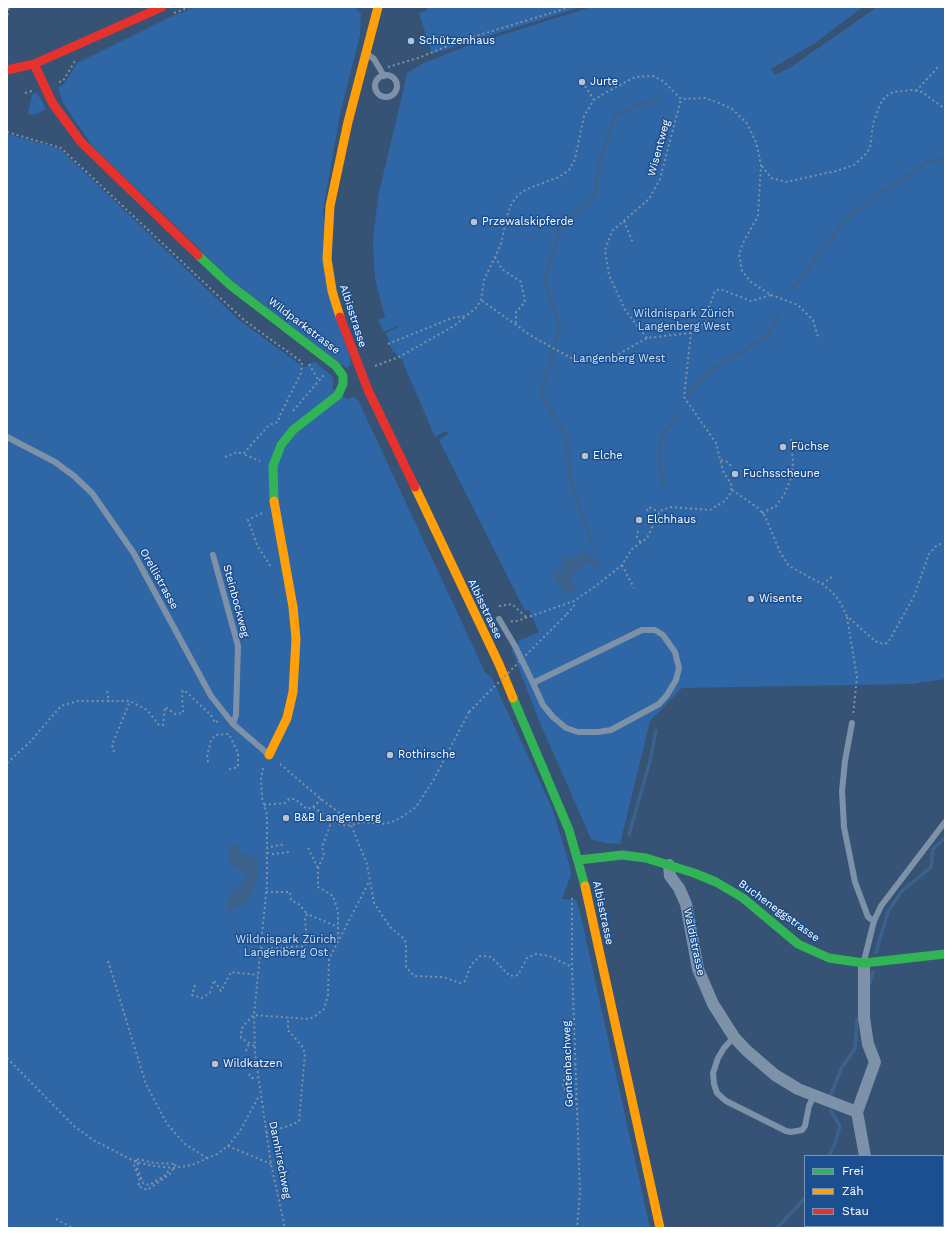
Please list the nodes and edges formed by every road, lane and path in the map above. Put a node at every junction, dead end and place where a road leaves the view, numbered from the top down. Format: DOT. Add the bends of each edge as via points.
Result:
graph roads {
  1 [pos="9,7"];
  2 [pos="162,7"];
  3 [pos="190,7"];
  4 [pos="378,7"];
  5 [pos="570,7"];
  6 [pos="171,14"];
  7 [pos="7,20"];
  8 [pos="365,53"];
  9 [pos="80,58"];
  10 [pos="34,64"];
  11 [pos="939,66"];
  12 [pos="381,69"];
  13 [pos="7,70"];
  14 [pos="384,76"];
  15 [pos="585,86"];
  16 [pos="45,87"];
  17 [pos="916,91"];
  18 [pos="25,93"];
  19 [pos="680,99"];
  20 [pos="594,100"];
  21 [pos="945,110"];
  22 [pos="7,132"];
  23 [pos="761,165"];
  24 [pos="624,221"];
  25 [pos="633,243"];
  26 [pos="495,257"];
  27 [pos="771,295"];
  28 [pos="481,300"];
  29 [pos="466,316"];
  30 [pos="516,325"];
  31 [pos="691,333"];
  32 [pos="818,337"];
  33 [pos="647,338"];
  34 [pos="388,344"];
  35 [pos="373,362"];
  36 [pos="309,364"];
  37 [pos="325,374"];
  38 [pos="319,381"];
  39 [pos="290,414"];
  40 [pos="285,420"];
  41 [pos="278,422"];
  42 [pos="791,436"];
  43 [pos="7,437"];
  44 [pos="286,438"];
  45 [pos="243,454"];
  46 [pos="225,457"];
  47 [pos="721,460"];
  48 [pos="273,466"];
  49 [pos="731,466"];
  50 [pos="732,490"];
  51 [pos="276,507"];
  52 [pos="647,511"];
  53 [pos="659,512"];
  54 [pos="762,513"];
  55 [pos="638,531"];
  56 [pos="641,543"];
  57 [pos="945,543"];
  58 [pos="213,555"];
  59 [pos="622,565"];
  60 [pos="273,570"];
  61 [pos="832,577"];
  62 [pos="822,584"];
  63 [pos="634,588"];
  64 [pos="574,601"];
  65 [pos="499,606"];
  66 [pos="847,616"];
  67 [pos="526,617"];
  68 [pos="499,619"];
  69 [pos="533,683"];
  70 [pos="107,691"];
  71 [pos="130,701"];
  72 [pos="110,702"];
  73 [pos="227,717"];
  74 [pos="852,723"];
  75 [pos="233,724"];
  76 [pos="114,752"];
  77 [pos="269,755"];
  78 [pos="208,762"];
  79 [pos="7,763"];
  80 [pos="227,770"];
  81 [pos="321,799"];
  82 [pos="264,805"];
  83 [pos="313,808"];
  84 [pos="332,820"];
  85 [pos="945,822"];
  86 [pos="351,825"];
  87 [pos="285,844"];
  88 [pos="266,848"];
  89 [pos="308,848"];
  90 [pos="289,852"];
  91 [pos="266,853"];
  92 [pos="579,860"];
  93 [pos="669,864"];
  94 [pos="318,868"];
  95 [pos="369,882"];
  96 [pos="266,892"];
  97 [pos="572,900"];
  98 [pos="307,914"];
  99 [pos="874,921"];
  100 [pos="338,927"];
  101 [pos="338,941"];
  102 [pos="260,949"];
  103 [pos="945,954"];
  104 [pos="246,956"];
  105 [pos="260,957"];
  106 [pos="108,961"];
  107 [pos="864,962"];
  108 [pos="572,967"];
  109 [pos="258,975"];
  110 [pos="195,985"];
  111 [pos="254,1015"];
  112 [pos="288,1017"];
  113 [pos="734,1037"];
  114 [pos="249,1044"];
  115 [pos="254,1046"];
  116 [pos="246,1050"];
  117 [pos="8,1059"];
  118 [pos="576,1064"];
  119 [pos="248,1074"];
  120 [pos="257,1078"];
  121 [pos="260,1095"];
  122 [pos="814,1096"];
  123 [pos="578,1100"];
  124 [pos="856,1112"];
  125 [pos="266,1133"];
  126 [pos="228,1146"];
  127 [pos="865,1155"];
  128 [pos="207,1158"];
  129 [pos="137,1163"];
  130 [pos="271,1164"];
  131 [pos="170,1168"];
  132 [pos="174,1168"];
  133 [pos="56,1218"];
  134 [pos="73,1228"];
  135 [pos="285,1228"];
  136 [pos="576,1228"];
  137 [pos="660,1228"];
  1 -- 7 [label="path"];
  2 -- 10 [label="main road"];
  3 -- 6 [label="path"];
  4 -- 8 [label="main road, Albisstrasse"];
  5 -- 12 [label="path"];
  8 -- 12 [label="lane" via="374,59"];
  8 -- 92 [label="main road, Albisstrasse" via="338,161 328,223 327,259 337,311 368,390 499,664 556,796"];
  9 -- 16 [label="path" via="63,81"];
  10 -- 13 [label="main road"];
  10 -- 16 [label="main road, Wildparkstrasse"];
  11 -- 17 [label="path"];
  12 -- 14 [label="lane"];
  15 -- 20 [label="path"];
  16 -- 18 [label="path"];
  16 -- 44 [label="main road, Wildparkstrasse" via="57,110 81,142 230,285 341,371 343,384 338,395"];
  17 -- 21 [label="path" via="922,92"];
  17 -- 23 [label="path" via="893,92 885,96 873,124 870,148 866,156 854,165 786,182 771,178"];
  19 -- 20 [label="path" via="663,81 644,75 624,81"];
  19 -- 23 [label="path" via="705,98 740,114 756,142"];
  19 -- 24 [label="path, Wisentweg" via="660,179 650,199"];
  20 -- 26 [label="path" via="584,116 575,159 569,170 559,177 518,194 508,212 501,244"];
  22 -- 41 [label="path" via="61,148 244,320 302,362 301,373"];
  23 -- 27 [label="path" via="758,216 739,254 742,270 751,282"];
  24 -- 25 [label="path"];
  24 -- 33 [label="path, Wisentweg" via="612,231 607,240 605,250 609,275 625,310"];
  26 -- 28 [label="path" via="484,280"];
  26 -- 30 [label="path" via="502,269 521,282 525,302 516,312"];
  27 -- 31 [label="path" via="751,301 720,289 715,292 706,322"];
  27 -- 32 [label="path" via="798,305 813,320"];
  28 -- 29 [label="path"];
  28 -- 30 [label="path"];
  29 -- 34 [label="path" via="452,318"];
  29 -- 35 [label="path" via="454,326 399,357 375,367"];
  30 -- 33 [label="path" via="573,359 594,360 615,356"];
  31 -- 33 [label="path"];
  31 -- 47 [label="path" via="684,397 716,443"];
  36 -- 38 [label="path"];
  37 -- 38 [label="path"];
  38 -- 39 [label="path"];
  40 -- 41 [label="path"];
  41 -- 44 [label="path"];
  41 -- 45 [label="path" via="269,425"];
  42 -- 54 [label="path" via="794,464 791,478 776,506"];
  43 -- 73 [label="lane, Orellistrasse" via="55,462 92,493 133,552 212,696"];
  44 -- 48 [label="main road, Wildparkstrasse"];
  45 -- 46 [label="path" via="237,452"];
  45 -- 48 [label="path"];
  47 -- 49 [label="path"];
  47 -- 50 [label="path"];
  48 -- 51 [label="main road, Wildparkstrasse" via="272,483"];
  50 -- 53 [label="path" via="725,501 710,510 670,507"];
  50 -- 54 [label="path"];
  51 -- 60 [label="path" via="248,520 257,545"];
  51 -- 77 [label="main road, Wildparkstrasse" via="293,607 295,660 288,718"];
  52 -- 53 [label="path" via="649,507"];
  53 -- 56 [label="path" via="647,538"];
  54 -- 62 [label="path" via="770,524 780,552 790,566"];
  55 -- 56 [label="path" via="637,537"];
  56 -- 59 [label="path" via="632,549"];
  57 -- 66 [label="path" via="937,545 929,554 918,587 885,644 875,641"];
  58 -- 75 [label="lane, Steinbockweg" via="238,646 236,715"];
  59 -- 63 [label="path"];
  59 -- 64 [label="path"];
  61 -- 62 [label="path"];
  62 -- 66 [label="path" via="840,602"];
  64 -- 67 [label="path"];
  64 -- 86 [label="path, bridge" via="574,606 567,614 469,712 434,779 416,807 392,822 363,822"];
  65 -- 67 [label="path" via="512,604"];
  66 -- 74 [label="path" via="858,677"];
  67 -- 68 [label="path" via="514,622"];
  68 -- 69 [label="lane" via="509,633"];
  69 -- 69 [label="lane" via="543,705 566,728 578,732 598,732 611,730 659,704 668,695 679,668 675,652 663,635 655,630 642,630"];
  70 -- 72 [label="path"];
  71 -- 72 [label="path"];
  71 -- 73 [label="path" via="148,710 159,725 163,725 165,707 175,714 182,713 184,690 215,722"];
  71 -- 76 [label="path" via="112,745"];
  72 -- 79 [label="path" via="78,701 61,706 29,743"];
  73 -- 75 [label="lane, Orellistrasse"];
  74 -- 99 [label="lane" via="842,791 844,826 855,882 868,917"];
  75 -- 77 [label="lane, Orellistrasse"];
  77 -- 81 [label="path"];
  77 -- 82 [label="path, Damhirschweg" via="261,779"];
  78 -- 80 [label="path" via="207,756 215,735 229,734 238,753 238,767"];
  81 -- 83 [label="path"];
  81 -- 86 [label="path" via="349,820"];
  82 -- 83 [label="path" via="295,799 307,809"];
  82 -- 88 [label="path, Damhirschweg" via="267,815"];
  83 -- 84 [label="path"];
  84 -- 86 [label="path"];
  84 -- 94 [label="path" via="322,847 324,855"];
  85 -- 99 [label="lane" via="881,906"];
  86 -- 95 [label="path" via="367,864"];
  87 -- 88 [label="path"];
  88 -- 91 [label="path, Damhirschweg"];
  89 -- 94 [label="path"];
  90 -- 91 [label="path"];
  91 -- 96 [label="path, Damhirschweg"];
  92 -- 93 [label="main road, Bucheneggstrasse" via="622,855"];
  92 -- 137 [label="main road, Albisstrasse"];
  93 -- 107 [label="main road, Bucheneggstrasse" via="706,877 743,898 809,950 839,961"];
  93 -- 113 [label="street, Waldistrasse" via="670,876 686,904 698,969 713,1004"];
  94 -- 100 [label="path" via="318,887 333,896 338,912"];
  95 -- 101 [label="path"];
  95 -- 108 [label="path" via="374,903 380,914 406,943 406,967 414,976 443,977 460,983 465,981 475,960 480,956 491,957 510,976 518,975 527,958 536,954 549,956"];
  96 -- 98 [label="path" via="290,892 290,900 300,905"];
  96 -- 102 [label="path, Damhirschweg"];
  97 -- 108 [label="path, Gontenbachweg"];
  98 -- 100 [label="path"];
  98 -- 102 [label="path" via="305,946"];
  99 -- 107 [label="lane"];
  100 -- 101 [label="path"];
  101 -- 112 [label="path" via="329,959 328,995 324,1009 314,1018"];
  102 -- 105 [label="path, Damhirschweg"];
  103 -- 107 [label="main road, Bucheneggstrasse"];
  104 -- 105 [label="path"];
  105 -- 109 [label="path, Damhirschweg"];
  106 -- 128 [label="path" via="146,1084 167,1124 185,1144"];
  107 -- 124 [label="street" via="864,1018 868,1044 875,1062"];
  108 -- 118 [label="path, Gontenbachweg"];
  109 -- 110 [label="path" via="231,972 221,991 214,980 208,995 199,998 192,995"];
  109 -- 111 [label="path, Damhirschweg"];
  111 -- 112 [label="path"];
  111 -- 114 [label="path" via="243,1026 241,1033 241,1038"];
  111 -- 115 [label="path, Damhirschweg"];
  112 -- 125 [label="path" via="288,1030 305,1053 299,1121"];
  113 -- 122 [label="street, Waldistrasse" via="775,1075"];
  113 -- 122 [label="lane" via="718,1058 713,1073 717,1093 726,1101 792,1132 802,1130 805,1126"];
  114 -- 115 [label="path"];
  114 -- 116 [label="path"];
  115 -- 120 [label="path, Damhirschweg"];
  117 -- 129 [label="path" via="74,1126 93,1140"];
  118 -- 123 [label="path, Gontenbachweg"];
  118 -- 123 [label="path" via="565,1074 563,1087 570,1096"];
  119 -- 120 [label="path" via="251,1078"];
  120 -- 121 [label="path, Damhirschweg"];
  121 -- 125 [label="path, Damhirschweg"];
  121 -- 126 [label="path" via="240,1131"];
  122 -- 124 [label="street, Waldistrasse"];
  123 -- 136 [label="path, Gontenbachweg" via="580,1192"];
  124 -- 127 [label="street"];
  125 -- 130 [label="path, Damhirschweg"];
  126 -- 128 [label="path"];
  126 -- 130 [label="path"];
  128 -- 132 [label="path"];
  129 -- 131 [label="path"];
  129 -- 131 [label="path" via="143,1183 149,1185 166,1175"];
  129 -- 132 [label="path" via="137,1159 176,1164"];
  129 -- 132 [label="path" via="134,1166 140,1180 138,1186 147,1190 170,1174"];
  130 -- 135 [label="path, Damhirschweg"];
  131 -- 132 [label="path"];
  133 -- 134 [label="path"];
}
